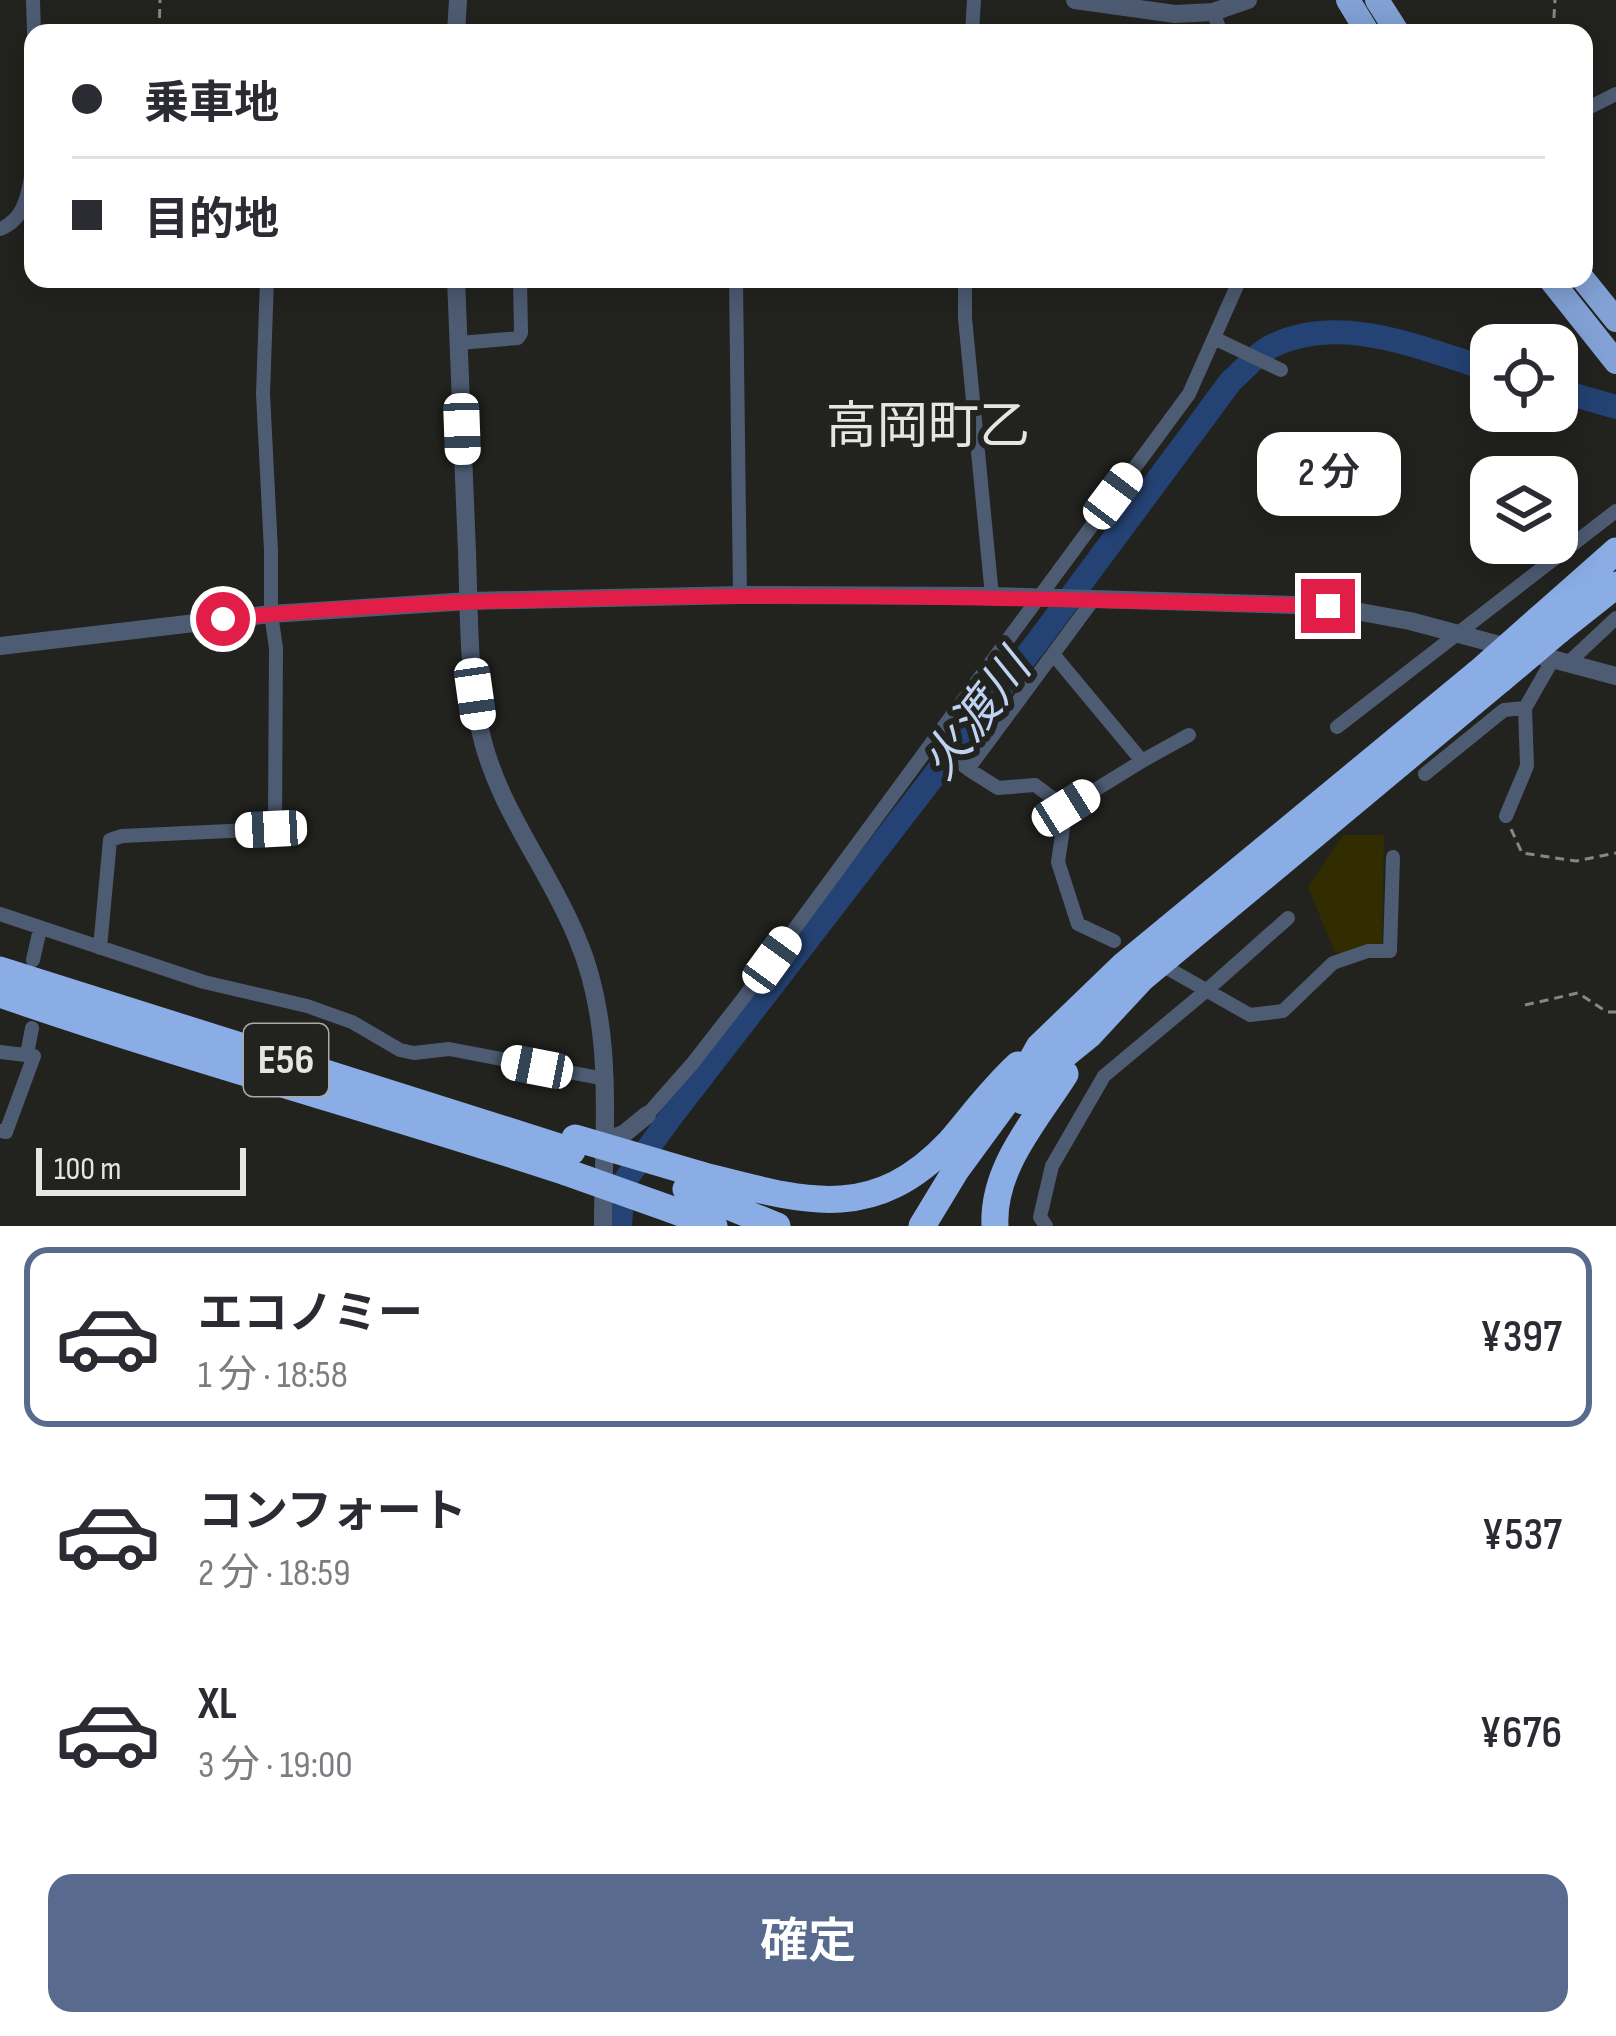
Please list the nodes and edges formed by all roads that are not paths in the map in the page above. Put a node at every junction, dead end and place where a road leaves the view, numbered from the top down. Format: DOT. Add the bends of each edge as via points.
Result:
graph roads {
  1 [pos="1076,0"];
  2 [pos="1248,0"];
  3 [pos="1213,12"];
  4 [pos="1218,24"];
  5 [pos="24,200"];
  6 [pos="0,230"];
  7 [pos="267,288"];
  8 [pos="456,288"];
  9 [pos="520,288"];
  10 [pos="736,288"];
  11 [pos="965,288"];
  12 [pos="1236,288"];
  13 [pos="1557,288"];
  14 [pos="1590,288"];
  15 [pos="1616,320"];
  16 [pos="1216,339"];
  17 [pos="459,344"];
  18 [pos="1616,362"];
  19 [pos="1281,370"];
  20 [pos="1616,511"];
  21 [pos="1616,551"];
  22 [pos="1616,585"];
  23 [pos="740,596"];
  24 [pos="992,596"];
  25 [pos="1041,598"];
  26 [pos="1087,600"];
  27 [pos="469,601"];
  28 [pos="271,614"];
  29 [pos="1616,618"];
  30 [pos="1549,625"];
  31 [pos="1455,634"];
  32 [pos="0,646"];
  33 [pos="1053,654"];
  34 [pos="1559,662"];
  35 [pos="1489,676"];
  36 [pos="1616,676"];
  37 [pos="1525,708"];
  38 [pos="1337,727"];
  39 [pos="1189,735"];
  40 [pos="935,745"];
  41 [pos="1142,761"];
  42 [pos="965,766"];
  43 [pos="1425,774"];
  44 [pos="1066,808"];
  45 [pos="1506,816"];
  46 [pos="1393,857"];
  47 [pos="0,914"];
  48 [pos="1288,918"];
  49 [pos="40,929"];
  50 [pos="1114,940"];
  51 [pos="100,948"];
  52 [pos="33,961"];
  53 [pos="1169,969"];
  54 [pos="0,970"];
  55 [pos="1207,990"];
  56 [pos="0,994"];
  57 [pos="32,1028"];
  58 [pos="1089,1035"];
  59 [pos="1039,1047"];
  60 [pos="0,1052"];
  61 [pos="27,1054"];
  62 [pos="604,1079"];
  63 [pos="646,1114"];
  64 [pos="0,1131"];
  65 [pos="604,1142"];
  66 [pos="571,1154"];
  67 [pos="686,1192"];
  68 [pos="602,1223"];
  69 [pos="581,1226"];
  70 [pos="714,1226"];
  71 [pos="777,1226"];
  72 [pos="922,1226"];
  73 [pos="942,1226"];
  74 [pos="995,1226"];
  75 [pos="1046,1226"];
  1 -- 3 [label="street"];
  2 -- 3 [label="street"];
  3 -- 4 [label="street"];
  5 -- 6 [label="street" via="20,215"];
  7 -- 28 [label="street"];
  8 -- 17 [label="street"];
  9 -- 17 [label="street" via="518,338"];
  10 -- 23 [label="street"];
  11 -- 24 [label="street"];
  12 -- 16 [label="street"];
  13 -- 18 [label="highway"];
  14 -- 15 [label="highway"];
  16 -- 19 [label="street"];
  16 -- 25 [label="street" via="1189,394"];
  17 -- 27 [label="street"];
  20 -- 31 [label="street"];
  21 -- 30 [label="highway"];
  22 -- 30 [label="highway"];
  23 -- 24 [label="street"];
  23 -- 27 [label="street"];
  24 -- 25 [label="street"];
  25 -- 26 [label="street"];
  25 -- 40 [label="street"];
  26 -- 31 [label="street" via="1328,606"];
  26 -- 33 [label="street"];
  27 -- 28 [label="street"];
  27 -- 62 [label="street" via="479,727 505,802 578,940 597,1006"];
  28 -- 32 [label="street"];
  28 -- 51 [label="street" via="275,824 110,840"];
  29 -- 34 [label="street"];
  30 -- 35 [label="highway, bridge"];
  31 -- 34 [label="street"];
  31 -- 38 [label="street"];
  33 -- 41 [label="street"];
  33 -- 42 [label="street"];
  34 -- 36 [label="street"];
  34 -- 37 [label="street"];
  35 -- 58 [label="highway" via="1141,979"];
  35 -- 59 [label="highway" via="1123,966"];
  37 -- 43 [label="street" via="1504,710"];
  37 -- 45 [label="street" via="1527,766"];
  39 -- 41 [label="street"];
  40 -- 42 [label="street"];
  40 -- 63 [label="street"];
  41 -- 44 [label="street"];
  42 -- 44 [label="street" via="998,788 1035,785"];
  44 -- 50 [label="street" via="1058,862 1078,923"];
  46 -- 55 [label="street" via="1390,951 1333,963 1283,1011 1250,1015"];
  47 -- 49 [label="street"];
  48 -- 55 [label="street"];
  49 -- 51 [label="street"];
  49 -- 52 [label="street"];
  51 -- 62 [label="street" via="307,1006 400,1050 448,1049"];
  53 -- 55 [label="street"];
  54 -- 66 [label="highway, E56"];
  55 -- 75 [label="street" via="1104,1076 1052,1166 1040,1216"];
  56 -- 66 [label="highway, E56" via="408,1120"];
  57 -- 61 [label="street"];
  58 -- 73 [label="highway" via="1052,1065 998,1132"];
  58 -- 74 [label="highway" via="1010,1157"];
  59 -- 67 [label="highway" via="915,1174 870,1198 829,1203"];
  59 -- 72 [label="highway"];
  60 -- 61 [label="street"];
  61 -- 64 [label="street" via="34,1056 23,1089"];
  62 -- 65 [label="street"];
  63 -- 65 [label="street"];
  65 -- 68 [label="street"];
  66 -- 67 [label="highway, E56, bridge"];
  66 -- 67 [label="highway, bridge"];
  67 -- 70 [label="highway, E56"];
  67 -- 71 [label="highway, E56"];
  68 -- 69 [label="street"];
}
